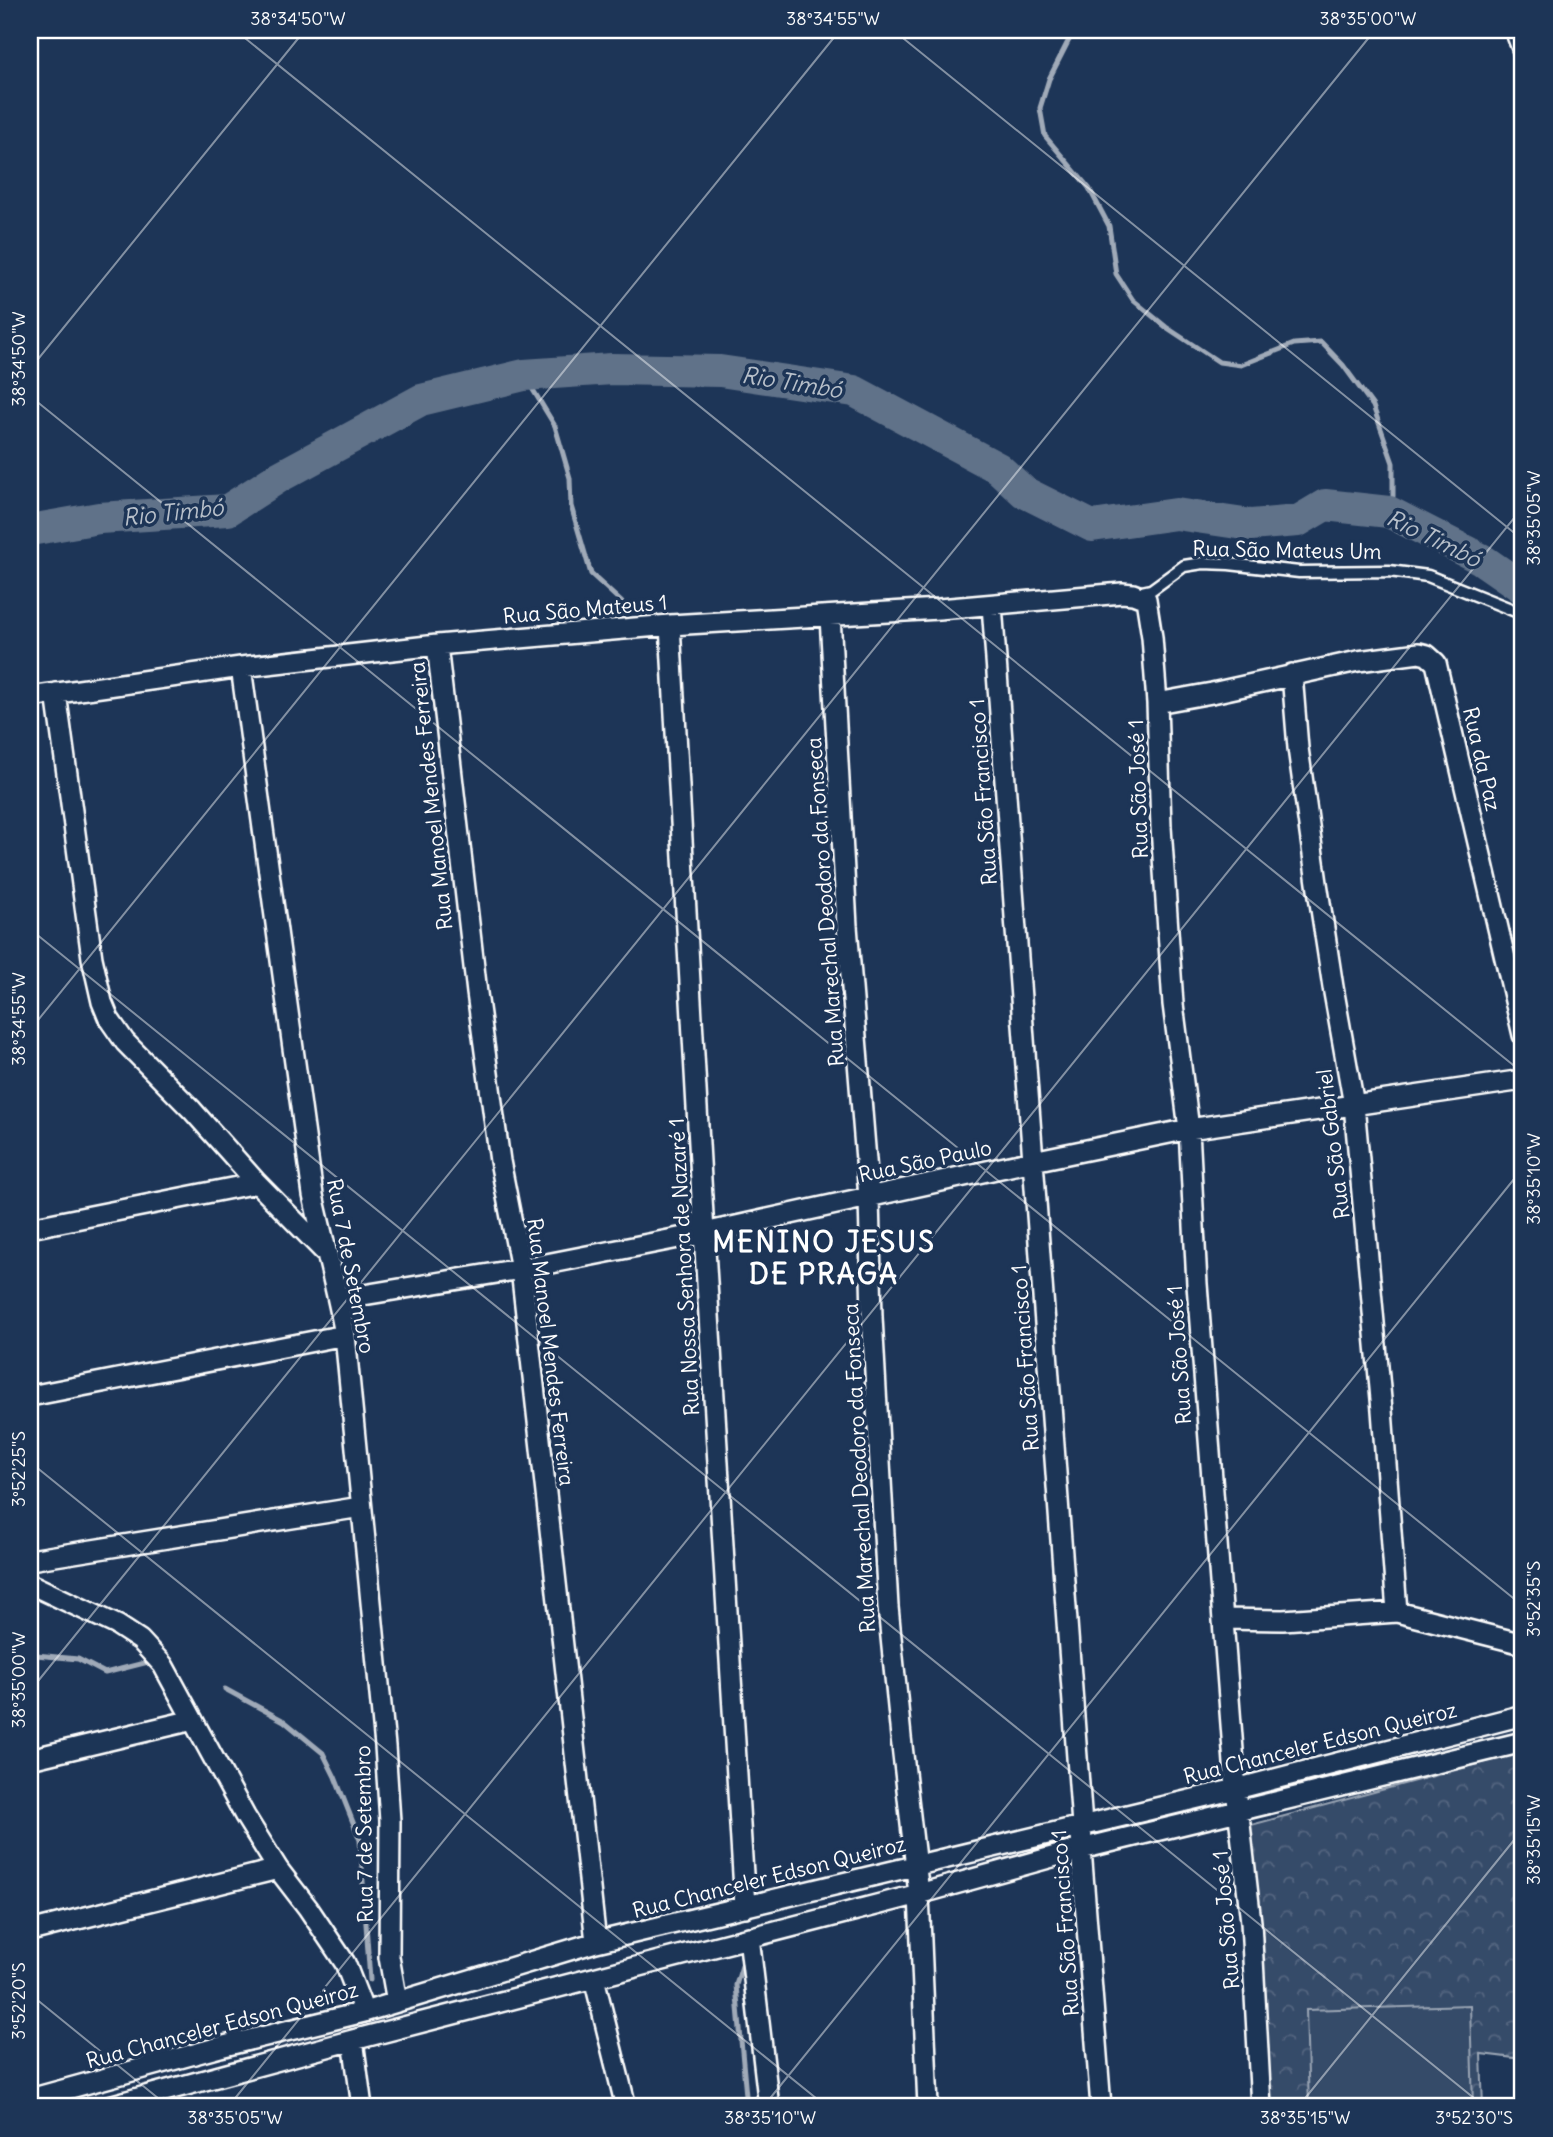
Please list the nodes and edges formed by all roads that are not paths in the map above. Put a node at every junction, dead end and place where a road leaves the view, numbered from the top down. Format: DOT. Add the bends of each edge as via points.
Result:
graph roads {
  1 [pos="1515,30"];
  2 [pos="1523,51"];
  3 [pos="1140,596"];
  4 [pos="992,605"];
  5 [pos="1523,614"];
  6 [pos="830,616"];
  7 [pos="670,625"];
  8 [pos="437,645"];
  9 [pos="241,667"];
  10 [pos="1292,674"];
  11 [pos="56,693"];
  12 [pos="30,696"];
  13 [pos="1157,703"];
  14 [pos="1523,1035"];
  15 [pos="1523,1080"];
  16 [pos="1354,1104"];
  17 [pos="1189,1129"];
  18 [pos="1033,1161"];
  19 [pos="257,1183"];
  20 [pos="869,1197"];
  21 [pos="30,1228"];
  22 [pos="704,1233"];
  23 [pos="325,1252"];
  24 [pos="521,1269"];
  25 [pos="339,1299"];
  26 [pos="345,1335"];
  27 [pos="30,1396"];
  28 [pos="361,1507"];
  29 [pos="30,1563"];
  30 [pos="32,1584"];
  31 [pos="1397,1612"];
  32 [pos="1224,1619"];
  33 [pos="1523,1644"];
  34 [pos="1523,1715"];
  35 [pos="193,1720"];
  36 [pos="1523,1742"];
  37 [pos="30,1759"];
  38 [pos="1236,1788"];
  39 [pos="1239,1812"];
  40 [pos="1082,1825"];
  41 [pos="1081,1849"];
  42 [pos="916,1864"];
  43 [pos="278,1869"];
  44 [pos="919,1894"];
  45 [pos="745,1907"];
  46 [pos="30,1931"];
  47 [pos="749,1937"];
  48 [pos="596,1942"];
  49 [pos="594,1978"];
  50 [pos="397,2002"];
  51 [pos="364,2012"];
  52 [pos="353,2040"];
  53 [pos="30,2099"];
  54 [pos="105,2107"];
  55 [pos="362,2107"];
  56 [pos="626,2107"];
  57 [pos="769,2107"];
  58 [pos="928,2107"];
  59 [pos="1101,2107"];
  60 [pos="1261,2107"];
  1 -- 2 [label="street"];
  3 -- 4 [label="street, Rua São Mateus 1"];
  3 -- 5 [label="lane, Rua São Mateus Um" via="1184,566 1203,563 1299,572 1389,571 1428,576"];
  3 -- 13 [label="street, Rua São José 1" via="1152,637"];
  4 -- 6 [label="street, Rua São Mateus 1"];
  4 -- 18 [label="street, Rua São Francisco 1"];
  6 -- 7 [label="street, Rua São Mateus 1"];
  6 -- 20 [label="street, Rua Marechal Deodoro da Fonseca" via="847,926"];
  7 -- 8 [label="street, Rua São Mateus 1"];
  7 -- 22 [label="street, Rua Nossa Senhora de Nazaré 1"];
  8 -- 9 [label="street, Rua São Mateus 1"];
  8 -- 24 [label="street, Rua Manoel Mendes Ferreira" via="477,993 500,1161"];
  9 -- 11 [label="street, Rua São Mateus 1"];
  9 -- 23 [label="street, Rua 7 de Setembro" via="313,1195"];
  10 -- 13 [label="street"];
  10 -- 14 [label="street, Rua da Paz" via="1411,653 1427,655 1436,663"];
  10 -- 16 [label="street, Rua São Gabriel" via="1315,870"];
  11 -- 12 [label="street, Rua São Mateus 1"];
  11 -- 19 [label="street" via="102,1002 125,1042"];
  13 -- 17 [label="street, Rua São José 1" via="1172,1004"];
  15 -- 16 [label="street, Rua São Paulo"];
  16 -- 17 [label="street, Rua São Paulo"];
  16 -- 31 [label="street, Rua São Gabriel"];
  17 -- 18 [label="street, Rua São Paulo"];
  17 -- 32 [label="street, Rua São José 1"];
  18 -- 20 [label="street, Rua São Paulo"];
  18 -- 40 [label="street, Rua São Francisco 1"];
  19 -- 21 [label="street"];
  19 -- 23 [label="street"];
  20 -- 22 [label="street, Rua São Paulo"];
  20 -- 42 [label="street, Rua Marechal Deodoro da Fonseca" via="888,1607"];
  22 -- 24 [label="street, Rua São Paulo"];
  22 -- 45 [label="street, Rua Nossa Senhora de Nazaré 1"];
  23 -- 25 [label="street, Rua 7 de Setembro"];
  24 -- 25 [label="street, Rua São Paulo"];
  24 -- 48 [label="street, Rua Manoel Mendes Ferreira"];
  25 -- 26 [label="street, Rua 7 de Setembro"];
  26 -- 27 [label="street"];
  26 -- 28 [label="street, Rua 7 de Setembro"];
  28 -- 29 [label="street"];
  28 -- 50 [label="street, Rua 7 de Setembro" via="385,1746 390,1821 389,1957"];
  29 -- 30 [label="street"];
  30 -- 35 [label="street" via="140,1640 163,1665"];
  31 -- 32 [label="street"];
  31 -- 33 [label="street"];
  32 -- 38 [label="street, Rua São José 1"];
  34 -- 38 [label="street, Rua Chanceler Edson Queiroz"];
  35 -- 37 [label="street"];
  35 -- 43 [label="street"];
  36 -- 39 [label="street"];
  38 -- 39 [label="street, Rua São José 1"];
  38 -- 40 [label="street, Rua Chanceler Edson Queiroz"];
  39 -- 41 [label="street"];
  39 -- 60 [label="street, Rua São José 1" via="1251,1922"];
  40 -- 41 [label="street, Rua São Francisco 1"];
  40 -- 42 [label="street, Rua Chanceler Edson Queiroz"];
  41 -- 44 [label="street"];
  41 -- 59 [label="street, Rua São Francisco 1"];
  42 -- 44 [label="street, Rua Marechal Deodoro da Fonseca"];
  42 -- 45 [label="street, Rua Chanceler Edson Queiroz"];
  43 -- 46 [label="street"];
  43 -- 51 [label="street" via="345,1963"];
  44 -- 47 [label="street"];
  44 -- 58 [label="street, Rua Marechal Deodoro da Fonseca"];
  45 -- 48 [label="street, Rua Chanceler Edson Queiroz"];
  47 -- 49 [label="street"];
  47 -- 57 [label="street"];
  48 -- 50 [label="street, Rua Chanceler Edson Queiroz"];
  49 -- 52 [label="street"];
  49 -- 56 [label="street"];
  50 -- 51 [label="street, Rua Chanceler Edson Queiroz"];
  51 -- 53 [label="street, Rua Chanceler Edson Queiroz"];
  52 -- 54 [label="street"];
  52 -- 55 [label="street"];
}
